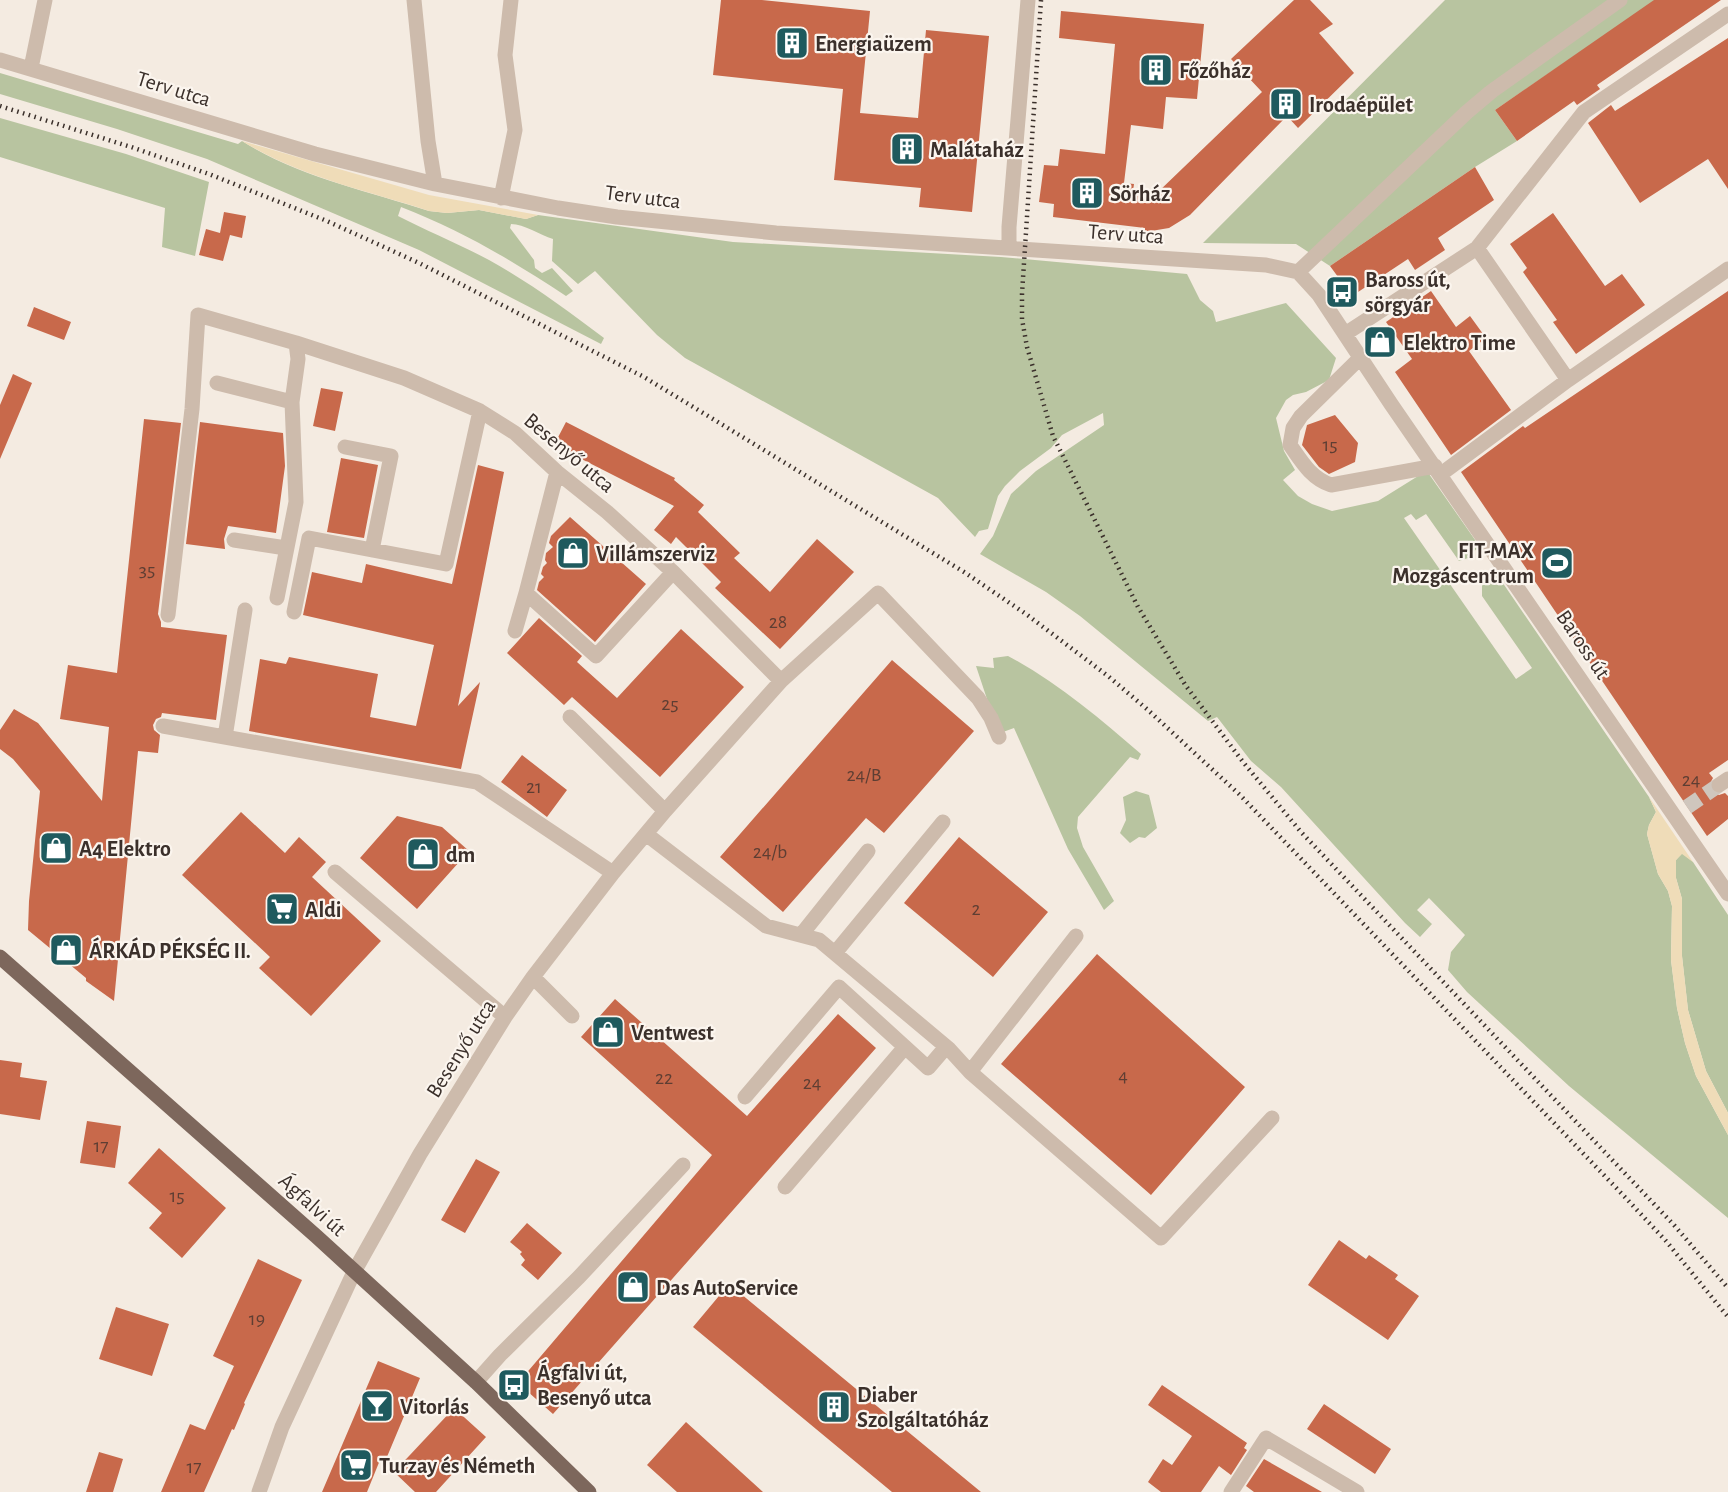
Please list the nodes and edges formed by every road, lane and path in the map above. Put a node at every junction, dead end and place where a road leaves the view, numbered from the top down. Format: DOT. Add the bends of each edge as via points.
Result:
graph roads {
  1 [pos="45,0"];
  2 [pos="414,0"];
  3 [pos="511,0"];
  4 [pos="1028,0"];
  5 [pos="1613,2"];
  6 [pos="1728,14"];
  7 [pos="0,60"];
  8 [pos="31,68"];
  9 [pos="435,184"];
  10 [pos="501,198"];
  11 [pos="1009,247"];
  12 [pos="1477,248"];
  13 [pos="1728,269"];
  14 [pos="1298,272"];
  15 [pos="1346,334"];
  16 [pos="296,343"];
  17 [pos="1361,357"];
  18 [pos="1568,380"];
  19 [pos="217,383"];
  20 [pos="292,402"];
  21 [pos="480,411"];
  22 [pos="345,447"];
  23 [pos="1438,470"];
  24 [pos="557,472"];
  25 [pos="234,540"];
  26 [pos="286,548"];
  27 [pos="372,550"];
  28 [pos="673,572"];
  29 [pos="526,593"];
  30 [pos="277,598"];
  31 [pos="245,610"];
  32 [pos="294,612"];
  33 [pos="168,615"];
  34 [pos="515,631"];
  35 [pos="781,681"];
  36 [pos="570,717"];
  37 [pos="163,726"];
  38 [pos="225,737"];
  39 [pos="999,737"];
  40 [pos="1687,807"];
  41 [pos="665,811"];
  42 [pos="1673,815"];
  43 [pos="943,822"];
  44 [pos="646,834"];
  45 [pos="868,851"];
  46 [pos="335,872"];
  47 [pos="613,873"];
  48 [pos="1728,894"];
  49 [pos="801,935"];
  50 [pos="1076,936"];
  51 [pos="835,953"];
  52 [pos="0,957"];
  53 [pos="533,977"];
  54 [pos="572,1016"];
  55 [pos="505,1017"];
  56 [pos="905,1047"];
  57 [pos="947,1048"];
  58 [pos="970,1072"];
  59 [pos="745,1097"];
  60 [pos="1272,1118"];
  61 [pos="683,1165"];
  62 [pos="785,1187"];
  63 [pos="354,1272"];
  64 [pos="476,1382"];
  65 [pos="259,1492"];
  66 [pos="589,1492"];
  67 [pos="1231,1492"];
  68 [pos="1357,1492"];
  1 -- 8 [label="street"];
  2 -- 9 [label="street"];
  3 -- 10 [label="street" via="505,55 515,130"];
  4 -- 11 [label="street"];
  5 -- 14 [label="street" via="1467,112"];
  6 -- 12 [label="street" via="1584,112"];
  7 -- 8 [label="street, Terv utca"];
  8 -- 9 [label="street, Terv utca" via="315,154"];
  9 -- 10 [label="street, Terv utca"];
  10 -- 11 [label="street, Terv utca" via="617,216 776,233"];
  11 -- 14 [label="street, Terv utca" via="1266,265"];
  12 -- 15 [label="street"];
  12 -- 18 [label="street"];
  13 -- 18 [label="street"];
  14 -- 15 [label="street, Baross út"];
  15 -- 17 [label="street, Baross út"];
  16 -- 20 [label="street" via="298,359"];
  16 -- 21 [label="street, Besenyő utca" via="404,378"];
  16 -- 33 [label="street, Besenyő utca" via="198,315 192,409"];
  17 -- 23 [label="street, Baross út"];
  17 -- 23 [label="street" via="1293,428 1290,445 1318,481 1331,485"];
  18 -- 23 [label="street"];
  19 -- 20 [label="street"];
  20 -- 26 [label="street" via="296,502"];
  21 -- 24 [label="street, Besenyő utca" via="515,433"];
  21 -- 27 [label="street" via="446,564"];
  22 -- 27 [label="street" via="391,456"];
  23 -- 42 [label="street, Baross út"];
  24 -- 28 [label="street, Besenyő utca"];
  24 -- 29 [label="street"];
  25 -- 26 [label="street"];
  26 -- 30 [label="street"];
  27 -- 32 [label="street" via="309,538"];
  28 -- 29 [label="street" via="596,656"];
  28 -- 35 [label="street, Besenyő utca"];
  29 -- 34 [label="street"];
  31 -- 38 [label="street"];
  35 -- 39 [label="street, Besenyő utca" via="878,594 978,698"];
  35 -- 41 [label="street, Besenyő utca"];
  36 -- 41 [label="street"];
  37 -- 38 [label="street"];
  38 -- 47 [label="street" via="477,782"];
  40 -- 42 [label="street"];
  41 -- 44 [label="street, Besenyő utca"];
  42 -- 48 [label="street, Baross út"];
  43 -- 51 [label="street"];
  44 -- 47 [label="street, Besenyő utca"];
  44 -- 49 [label="street" via="765,926"];
  45 -- 49 [label="street"];
  46 -- 55 [label="street"];
  47 -- 53 [label="street, Besenyő utca"];
  49 -- 51 [label="street" via="819,940"];
  50 -- 58 [label="street"];
  51 -- 57 [label="street"];
  52 -- 63 [label="main road, Ágfalvi út"];
  53 -- 54 [label="street"];
  53 -- 55 [label="street, Besenyő utca"];
  55 -- 63 [label="street, Besenyő utca" via="420,1154"];
  56 -- 57 [label="street" via="928,1068"];
  56 -- 59 [label="street" via="839,987"];
  56 -- 62 [label="street"];
  57 -- 58 [label="street"];
  58 -- 60 [label="street" via="1161,1238"];
  61 -- 64 [label="street"];
  63 -- 64 [label="main road, Ágfalvi út"];
  63 -- 65 [label="street, Besenyő utca" via="282,1427"];
  64 -- 66 [label="main road, Ágfalvi út"];
  67 -- 68 [label="street" via="1266,1438"];
}
